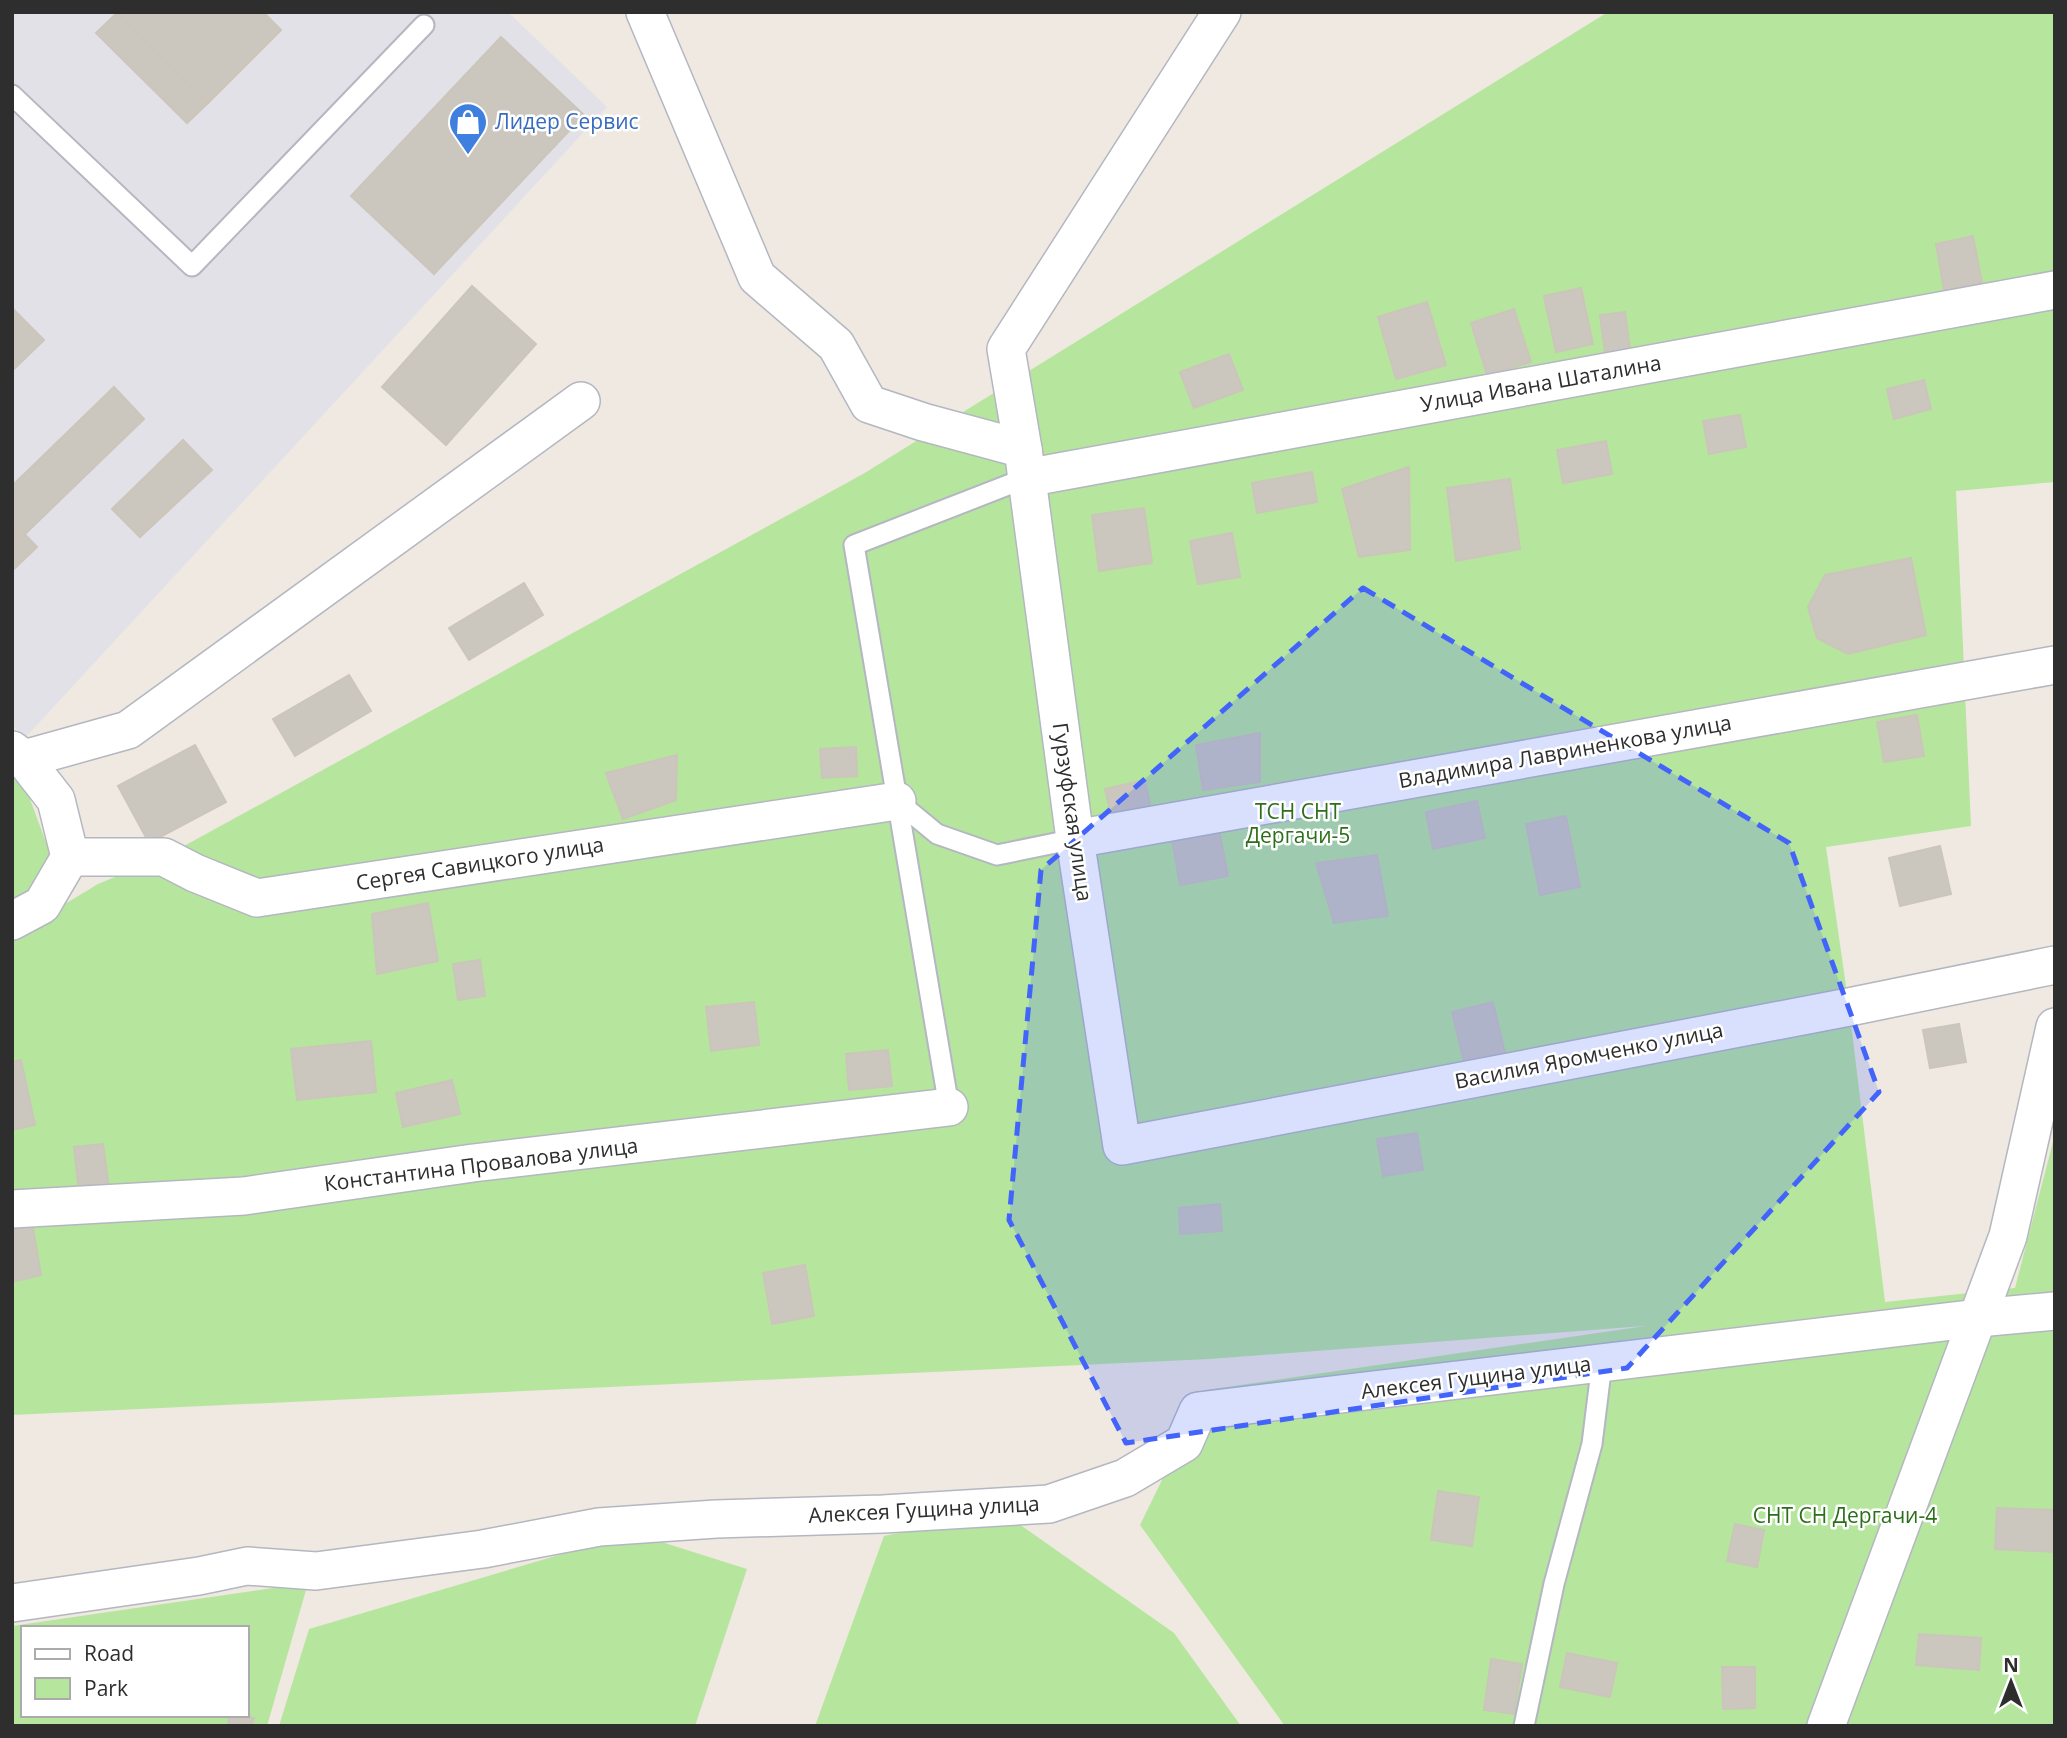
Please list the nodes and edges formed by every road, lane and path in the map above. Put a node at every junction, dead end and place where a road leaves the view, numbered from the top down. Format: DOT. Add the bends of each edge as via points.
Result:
graph roads {
  1 [pos="645,12"];
  2 [pos="1222,12"];
  3 [pos="424,26"];
  4 [pos="12,95"];
  5 [pos="2055,290"];
  6 [pos="581,401"];
  7 [pos="1025,464"];
  8 [pos="2055,665"];
  9 [pos="18,754"];
  10 [pos="897,802"];
  11 [pos="1075,839"];
  12 [pos="70,857"];
  13 [pos="12,922"];
  14 [pos="2055,965"];
  15 [pos="2055,1027"];
  16 [pos="949,1107"];
  17 [pos="1122,1146"];
  18 [pos="12,1209"];
  19 [pos="2055,1311"];
  20 [pos="1978,1318"];
  21 [pos="1602,1363"];
  22 [pos="12,1603"];
  23 [pos="1524,1726"];
  24 [pos="1826,1726"];
  1 -- 7 [label="street" via="757,277 836,345 869,404"];
  2 -- 7 [label="street, Гурзуфская улица" via="1006,349"];
  3 -- 4 [label="lane" via="191,266"];
  5 -- 7 [label="street, Улица Ивана Шаталина"];
  6 -- 9 [label="street" via="128,730"];
  7 -- 10 [label="lane" via="854,545"];
  7 -- 11 [label="street, Гурзуфская улица"];
  8 -- 11 [label="street, Владимира Лавриненкова улица"];
  9 -- 12 [label="street" via="56,800"];
  10 -- 11 [label="lane" via="937,834 997,855"];
  10 -- 12 [label="street, Сергея Савицкого улица" via="257,898 164,857"];
  10 -- 16 [label="lane"];
  11 -- 17 [label="street, Гурзуфская улица"];
  12 -- 13 [label="street" via="42,905"];
  14 -- 17 [label="street, Василия Яромченко улица"];
  15 -- 20 [label="street" via="2008,1236"];
  16 -- 18 [label="street, Константина Провалова улица" via="473,1163 244,1196"];
  19 -- 20 [label="street, Алексея Гущина улица"];
  20 -- 21 [label="street, Алексея Гущина улица"];
  20 -- 24 [label="street"];
  21 -- 22 [label="street, Алексея Гущина улица" via="1198,1411 1184,1443 1125,1478 1049,1504 599,1527 483,1549 316,1571 247,1566"];
  21 -- 23 [label="lane" via="1592,1444 1554,1584"];
}
